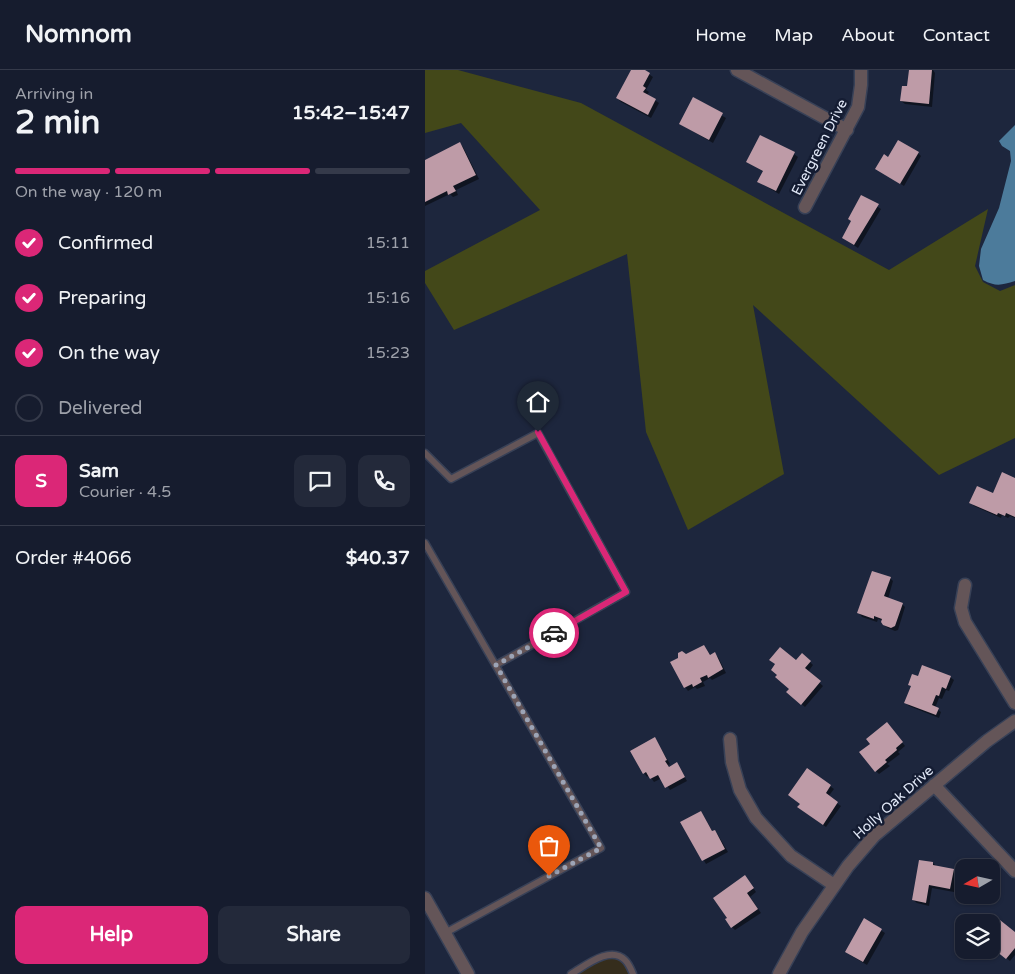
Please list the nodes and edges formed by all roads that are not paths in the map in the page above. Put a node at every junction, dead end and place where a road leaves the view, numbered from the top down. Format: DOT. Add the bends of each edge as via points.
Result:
graph roads {
  1 [pos="737,70"];
  2 [pos="861,70"];
  3 [pos="847,130"];
  4 [pos="805,207"];
  5 [pos="425,454"];
  6 [pos="425,543"];
  7 [pos="965,585"];
  8 [pos="496,665"];
  9 [pos="1015,704"];
  10 [pos="1015,721"];
  11 [pos="730,739"];
  12 [pos="934,785"];
  13 [pos="1015,871"];
  14 [pos="834,885"];
  15 [pos="425,898"];
  16 [pos="445,933"];
  17 [pos="468,974"];
  18 [pos="571,974"];
  19 [pos="633,974"];
  20 [pos="779,974"];
  1 -- 3 [label="street"];
  2 -- 3 [label="street, Evergreen Drive" via="858,107"];
  3 -- 4 [label="street, Evergreen Drive"];
  5 -- 8 [label="lane" via="451,479 538,432 626,592"];
  6 -- 8 [label="lane"];
  7 -- 9 [label="street" via="961,608 965,622"];
  8 -- 16 [label="lane" via="601,848"];
  10 -- 12 [label="street, Holly Oak Drive"];
  11 -- 14 [label="street" via="739,790 756,818 791,856"];
  12 -- 13 [label="street"];
  12 -- 14 [label="street, Holly Oak Drive" via="874,836"];
  14 -- 20 [label="street, Holly Oak Drive" via="802,932"];
  15 -- 16 [label="street"];
  16 -- 17 [label="street"];
  18 -- 19 [label="lane" via="610,954 623,959"];
}
